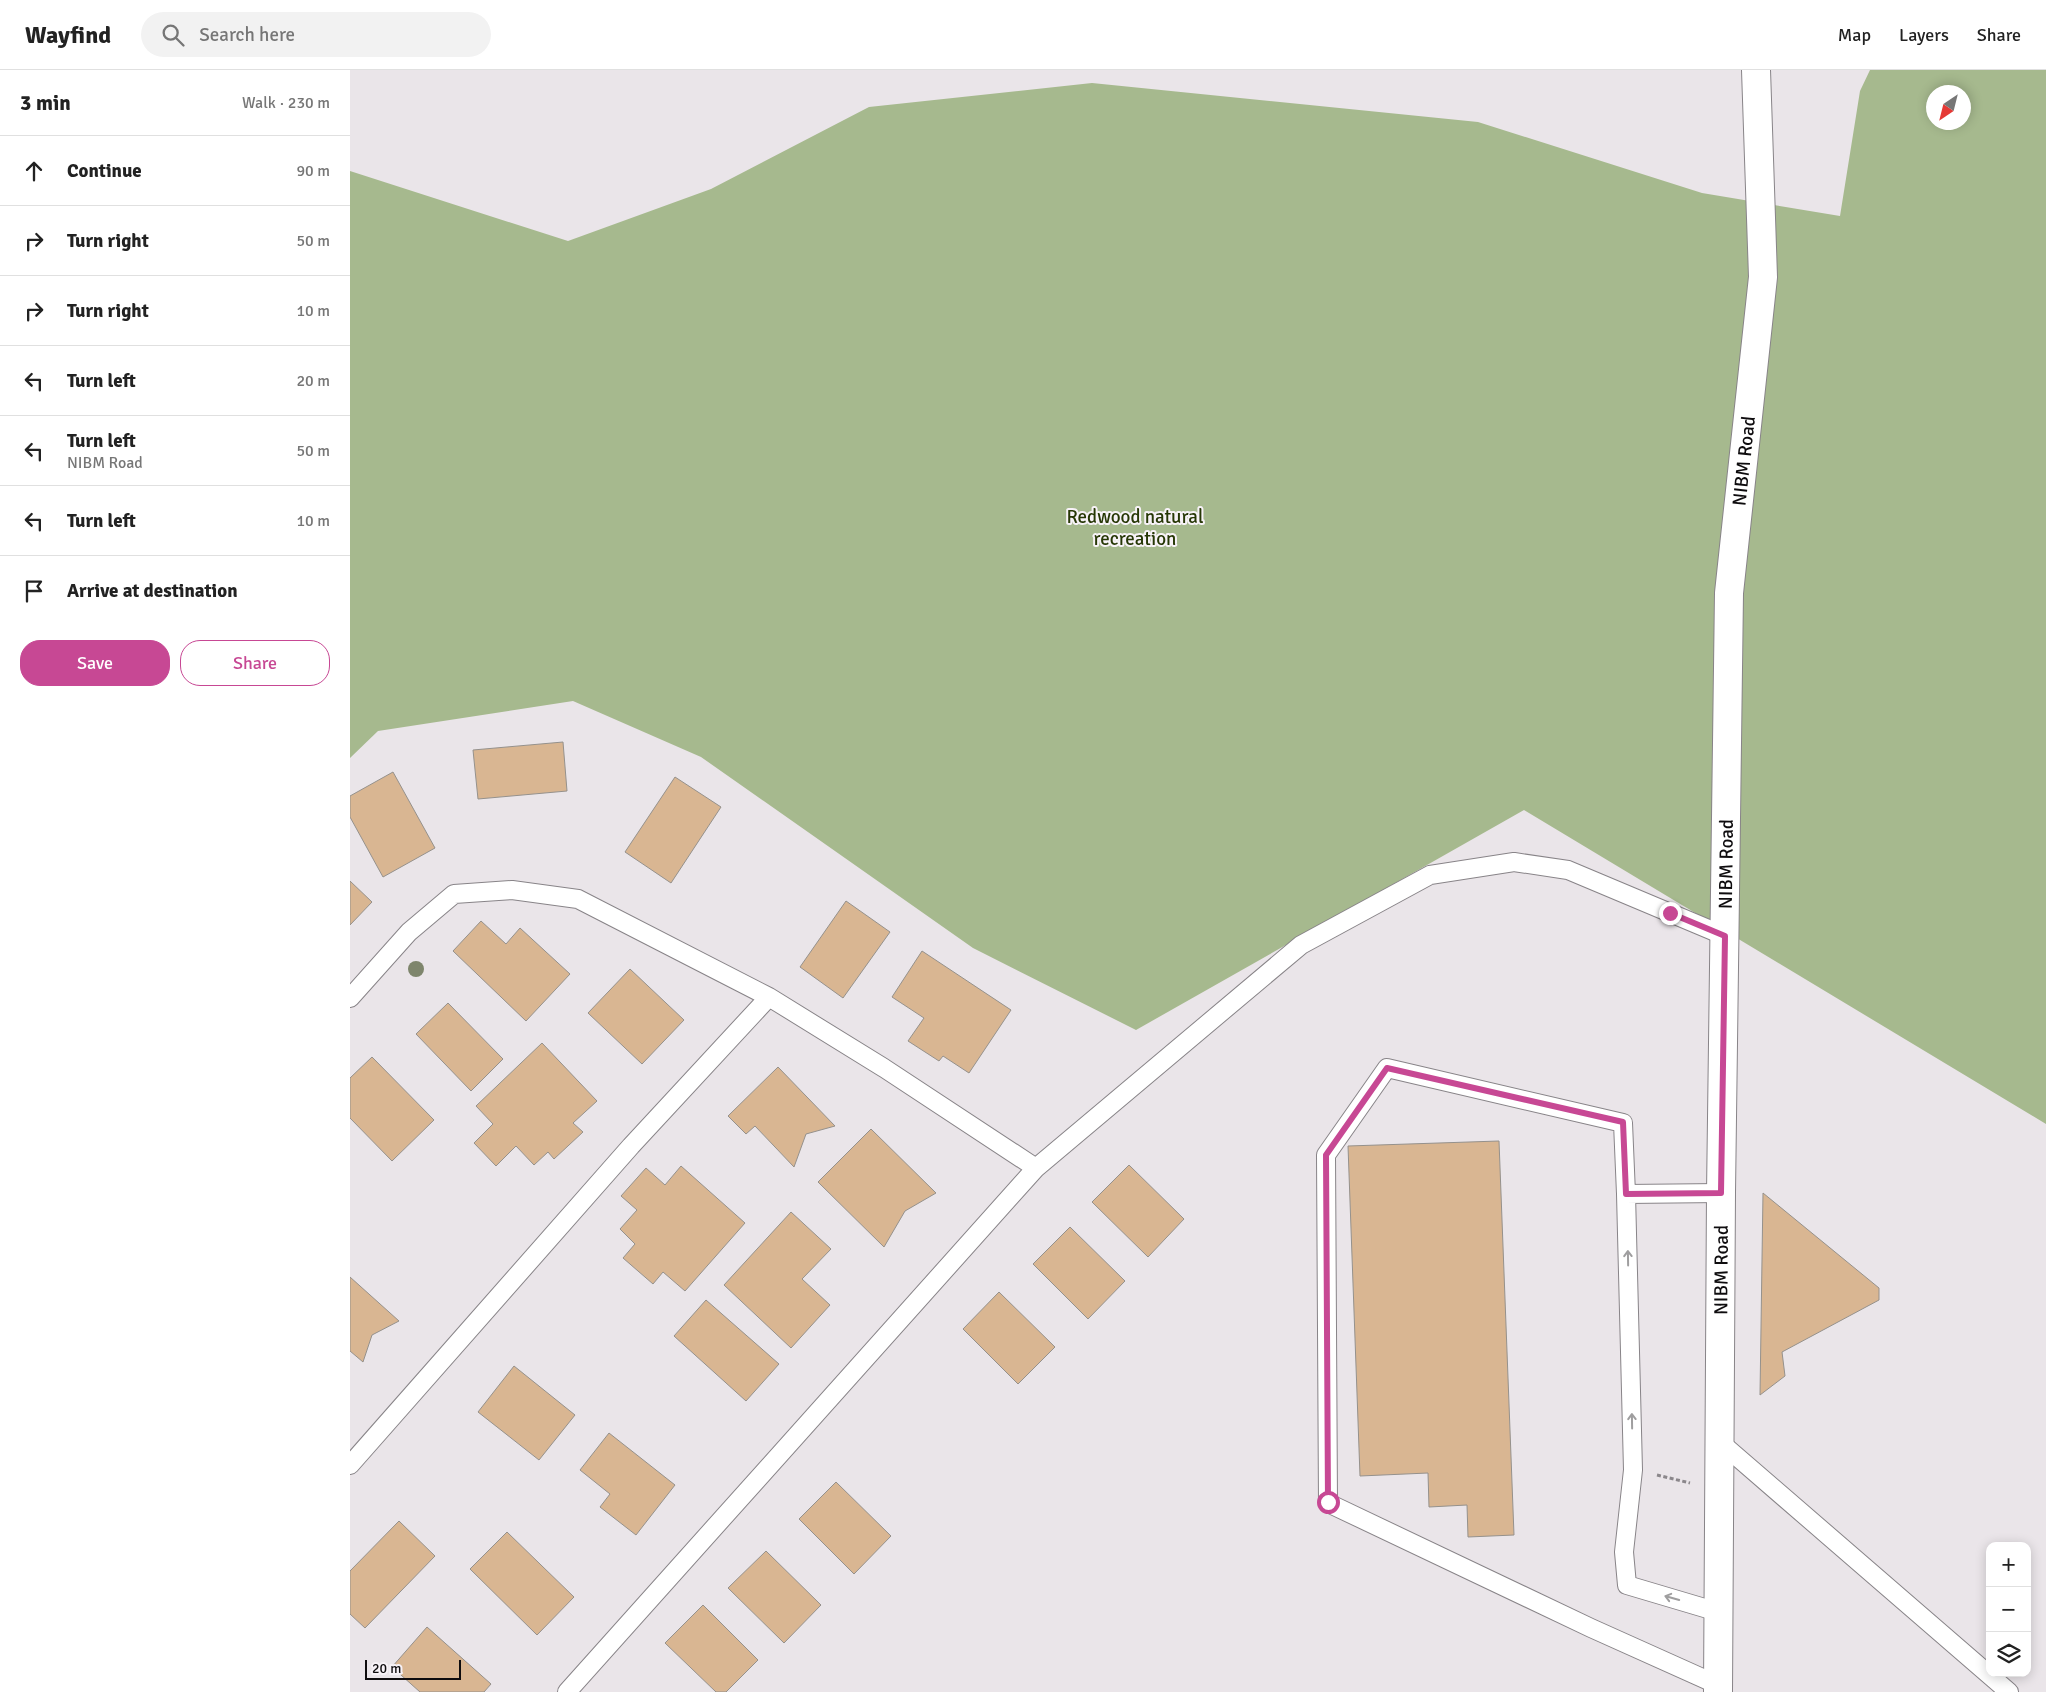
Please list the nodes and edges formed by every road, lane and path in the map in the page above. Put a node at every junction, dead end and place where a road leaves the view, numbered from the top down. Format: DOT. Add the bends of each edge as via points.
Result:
graph roads {
  1 [pos="1756,70"];
  2 [pos="1725,936"];
  3 [pos="769,997"];
  4 [pos="350,998"];
  5 [pos="1036,1168"];
  6 [pos="1721,1193"];
  7 [pos="1626,1194"];
  8 [pos="1720,1442"];
  9 [pos="350,1465"];
  10 [pos="1633,1470"];
  11 [pos="1720,1490"];
  12 [pos="1718,1612"];
  13 [pos="1718,1688"];
  14 [pos="567,1692"];
  15 [pos="2009,1692"];
  1 -- 2 [label="main road, NIBM Road" via="1763,277 1729,593"];
  2 -- 5 [label="lane" via="1568,870 1514,862 1430,875 1301,945"];
  2 -- 6 [label="main road, NIBM Road"];
  3 -- 4 [label="lane" via="578,900 512,890 454,894 409,932"];
  3 -- 5 [label="lane"];
  3 -- 9 [label="lane" via="630,1146"];
  5 -- 14 [label="lane"];
  6 -- 7 [label="lane"];
  6 -- 8 [label="main road, NIBM Road"];
  10 -- 7 [label="lane, one-way"];
  7 -- 13 [label="lane" via="1623,1122 1387,1068 1326,1155 1328,1502"];
  8 -- 11 [label="main road, NIBM Road"];
  8 -- 15 [label="lane"];
  10 -- 11 [label="path"];
  12 -- 10 [label="lane, one-way" via="1627,1585 1624,1552"];
  11 -- 12 [label="main road, NIBM Road"];
  12 -- 13 [label="main road, NIBM Road"];
}
